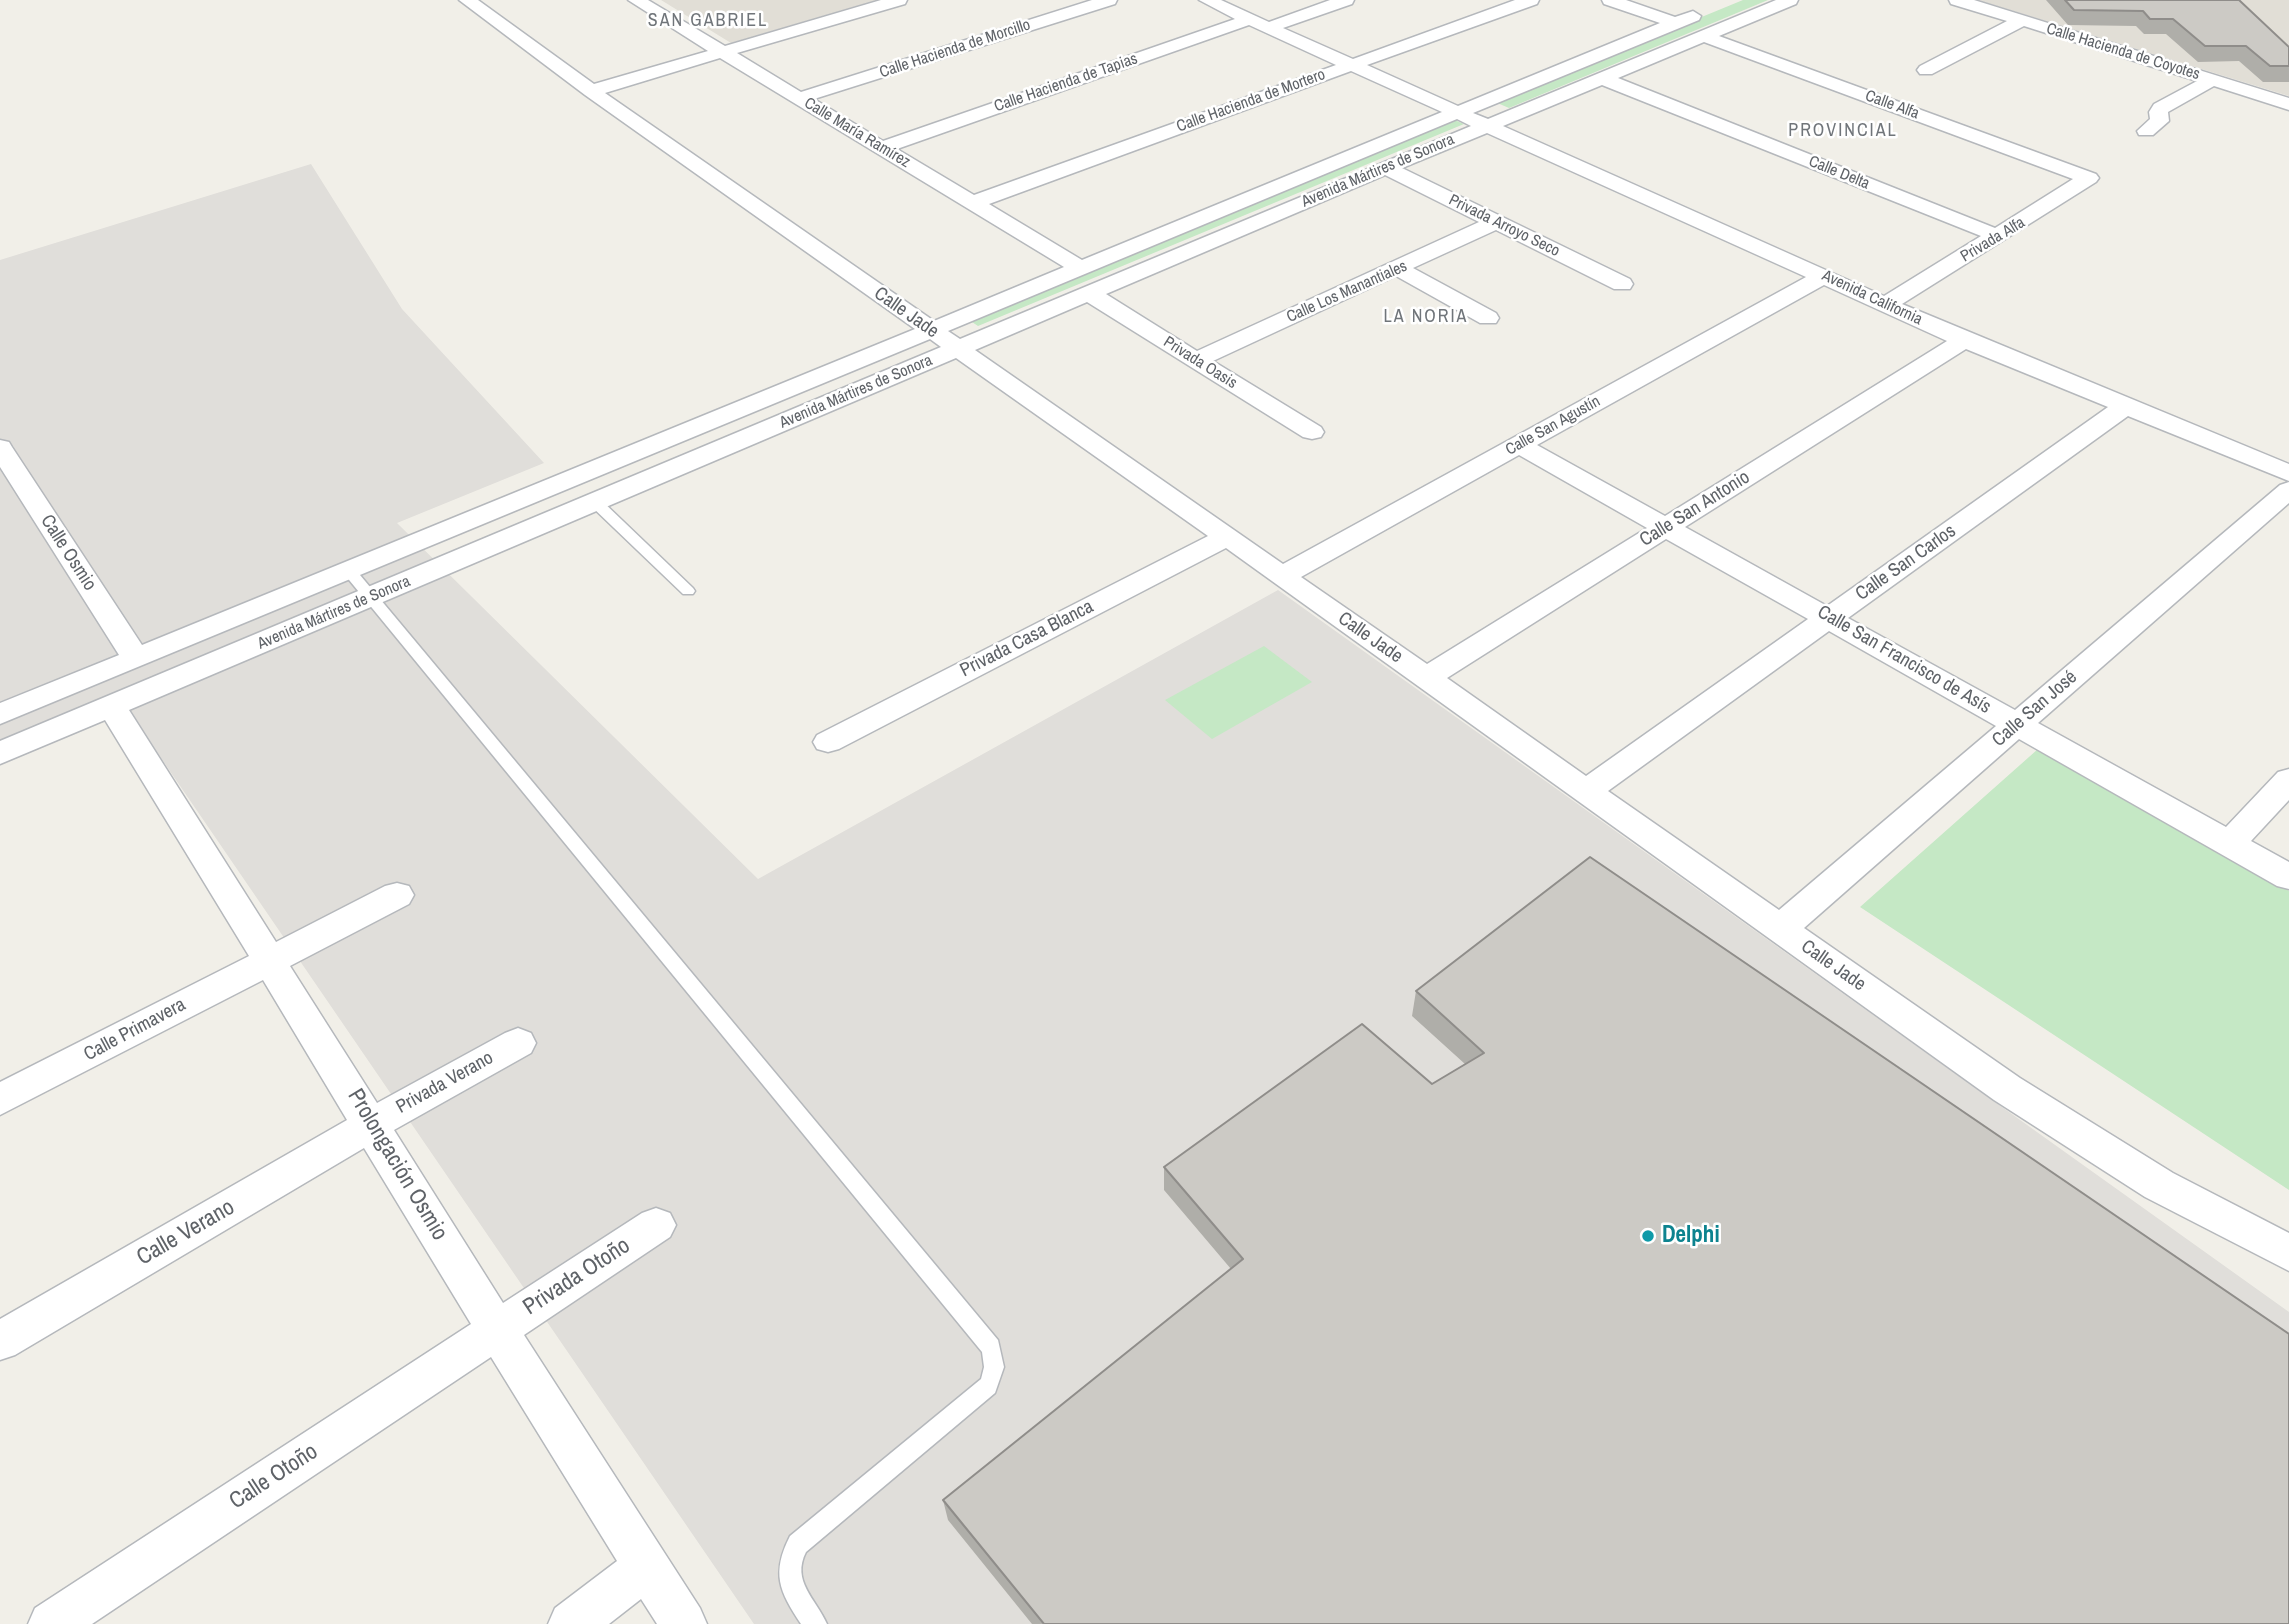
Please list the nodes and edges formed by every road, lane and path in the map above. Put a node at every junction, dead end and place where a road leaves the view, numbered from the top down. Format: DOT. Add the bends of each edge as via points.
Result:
graph roads {
  1 [pos="467,0"];
  2 [pos="635,0"];
  3 [pos="899,0"];
  4 [pos="1109,0"];
  5 [pos="1207,0"];
  6 [pos="1346,0"];
  7 [pos="1531,0"];
  8 [pos="1610,0"];
  9 [pos="1733,0"];
  10 [pos="1790,0"];
  11 [pos="1957,0"];
  12 [pos="1251,19"];
  13 [pos="2023,20"];
  14 [pos="1675,23"];
  15 [pos="1270,27"];
  16 [pos="1703,36"];
  17 [pos="723,52"];
  18 [pos="1353,64"];
  19 [pos="1926,70"];
  20 [pos="1602,78"];
  21 [pos="2213,80"];
  22 [pos="591,91"];
  23 [pos="800,99"];
  24 [pos="2289,104"];
  25 [pos="1460,112"];
  26 [pos="1489,125"];
  27 [pos="2146,131"];
  28 [pos="881,148"];
  29 [pos="1386,168"];
  30 [pos="2081,174"];
  31 [pos="972,203"];
  32 [pos="1496,222"];
  33 [pos="1998,236"];
  34 [pos="1079,267"];
  35 [pos="1399,269"];
  36 [pos="1825,276"];
  37 [pos="1622,284"];
  38 [pos="1088,293"];
  39 [pos="1887,304"];
  40 [pos="1488,318"];
  41 [pos="928,329"];
  42 [pos="1964,340"];
  43 [pos="958,349"];
  44 [pos="1196,360"];
  45 [pos="2124,407"];
  46 [pos="1312,432"];
  47 [pos="1519,445"];
  48 [pos="0,447"];
  49 [pos="2289,473"];
  50 [pos="2289,490"];
  51 [pos="595,502"];
  52 [pos="1666,527"];
  53 [pos="1227,537"];
  54 [pos="350,572"];
  55 [pos="1282,576"];
  56 [pos="688,591"];
  57 [pos="370,598"];
  58 [pos="1829,618"];
  59 [pos="136,659"];
  60 [pos="1426,678"];
  61 [pos="111,706"];
  62 [pos="0,714"];
  63 [pos="2017,724"];
  64 [pos="828,742"];
  65 [pos="0,753"];
  66 [pos="2289,780"];
  67 [pos="1585,792"];
  68 [pos="2229,844"];
  69 [pos="2289,877"];
  70 [pos="397,895"];
  71 [pos="1780,929"];
  72 [pos="270,959"];
  73 [pos="518,1043"];
  74 [pos="0,1100"];
  75 [pos="372,1124"];
  76 [pos="656,1225"];
  77 [pos="2289,1253"];
  78 [pos="498,1329"];
  79 [pos="0,1341"];
  80 [pos="647,1566"];
  81 [pos="51,1624"];
  82 [pos="571,1624"];
  83 [pos="684,1624"];
  84 [pos="816,1624"];
  1 -- 22 [label="street, Calle Jade"];
  2 -- 17 [label="street, Calle María Ramírez"];
  3 -- 17 [label="street"];
  4 -- 23 [label="street, Calle Hacienda de Morcillo"];
  5 -- 12 [label="street, Avenida California"];
  6 -- 15 [label="street"];
  7 -- 18 [label="street, Calle Hacienda de Mortero"];
  8 -- 14 [label="street"];
  9 -- 14 [label="street, Avenida Mártires de Sonora"];
  10 -- 16 [label="street, Avenida Mártires de Sonora"];
  11 -- 13 [label="street, Calle Hacienda de Coyotes"];
  12 -- 15 [label="street, Avenida California"];
  12 -- 28 [label="street, Calle Hacienda de Tapias"];
  13 -- 19 [label="street"];
  13 -- 21 [label="street, Calle Hacienda de Coyotes"];
  14 -- 25 [label="street, Avenida Mártires de Sonora"];
  15 -- 18 [label="street, Avenida California"];
  16 -- 20 [label="street, Avenida Mártires de Sonora"];
  16 -- 30 [label="street, Calle Alfa"];
  17 -- 22 [label="street"];
  17 -- 23 [label="street, Calle María Ramírez"];
  18 -- 25 [label="street, Avenida California"];
  18 -- 31 [label="street, Calle Hacienda de Mortero"];
  20 -- 26 [label="street, Avenida Mártires de Sonora"];
  20 -- 33 [label="street, Calle Delta"];
  21 -- 24 [label="street, Calle Hacienda de Coyotes"];
  21 -- 27 [label="street" via="2161,108 2160,121"];
  22 -- 41 [label="street, Calle Jade"];
  23 -- 28 [label="street, Calle María Ramírez"];
  25 -- 26 [label="street, Avenida California"];
  25 -- 34 [label="street, Avenida Mártires de Sonora"];
  26 -- 29 [label="street, Avenida Mártires de Sonora"];
  26 -- 36 [label="street, Avenida California"];
  28 -- 31 [label="street, Calle María Ramírez"];
  29 -- 32 [label="street, Privada Arroyo Seco"];
  29 -- 38 [label="street, Avenida Mártires de Sonora"];
  30 -- 33 [label="street, Privada Alfa" via="2089,180"];
  31 -- 34 [label="street, Calle María Ramírez"];
  32 -- 35 [label="street, Calle Los Manantiales"];
  32 -- 37 [label="street, Privada Arroyo Seco"];
  33 -- 39 [label="street, Privada Alfa"];
  34 -- 41 [label="street, Avenida Mártires de Sonora"];
  35 -- 40 [label="street"];
  35 -- 44 [label="street, Calle Los Manantiales"];
  36 -- 39 [label="street, Avenida California"];
  36 -- 47 [label="street, Calle San Agustín"];
  38 -- 43 [label="street, Avenida Mártires de Sonora"];
  38 -- 44 [label="street, Privada Oasis"];
  39 -- 42 [label="street, Avenida California"];
  41 -- 43 [label="street, Calle Jade"];
  41 -- 54 [label="street, Avenida Mártires de Sonora"];
  42 -- 45 [label="street, Avenida California"];
  42 -- 52 [label="street, Calle San Antonio"];
  43 -- 51 [label="street, Avenida Mártires de Sonora"];
  43 -- 53 [label="street, Calle Jade"];
  44 -- 46 [label="street, Privada Oasis"];
  45 -- 49 [label="street, Avenida California"];
  45 -- 58 [label="street, Calle San Carlos"];
  47 -- 52 [label="street, Calle San Francisco de Asís"];
  47 -- 55 [label="street, Calle San Agustín"];
  48 -- 59 [label="street, Calle Osmio"];
  50 -- 63 [label="street, Calle San José"];
  51 -- 56 [label="lane"];
  51 -- 57 [label="street, Avenida Mártires de Sonora"];
  52 -- 58 [label="street, Calle San Francisco de Asís"];
  52 -- 60 [label="street, Calle San Antonio"];
  53 -- 55 [label="street, Calle Jade"];
  53 -- 64 [label="street, Privada Casa Blanca"];
  54 -- 57 [label="lane"];
  54 -- 59 [label="street, Avenida Mártires de Sonora"];
  55 -- 60 [label="street, Calle Jade"];
  57 -- 61 [label="street, Avenida Mártires de Sonora"];
  57 -- 84 [label="lane" via="992,1347 994,1372 988,1386 791,1554 789,1581"];
  58 -- 63 [label="street, Calle San Francisco de Asís"];
  58 -- 67 [label="street, Calle San Carlos"];
  59 -- 62 [label="street, Avenida Mártires de Sonora"];
  60 -- 67 [label="street, Calle Jade"];
  61 -- 65 [label="street, Avenida Mártires de Sonora"];
  61 -- 72 [label="street, Prolongación Osmio"];
  63 -- 68 [label="street, Calle San Francisco de Asís"];
  63 -- 71 [label="street, Calle San José"];
  66 -- 68 [label="street"];
  67 -- 71 [label="street, Calle Jade"];
  68 -- 69 [label="street, Calle San Francisco de Asís"];
  70 -- 72 [label="street, Calle Primavera"];
  71 -- 77 [label="street, Calle Jade" via="2084,1140"];
  72 -- 74 [label="street, Calle Primavera"];
  72 -- 75 [label="street, Prolongación Osmio"];
  73 -- 75 [label="street, Privada Verano"];
  75 -- 78 [label="street, Prolongación Osmio"];
  75 -- 79 [label="street, Calle Verano"];
  76 -- 78 [label="street, Privada Otoño"];
  78 -- 80 [label="street, Prolongación Osmio"];
  78 -- 81 [label="street, Calle Otoño"];
  80 -- 82 [label="street"];
  80 -- 83 [label="street, Prolongación Osmio"];
}
